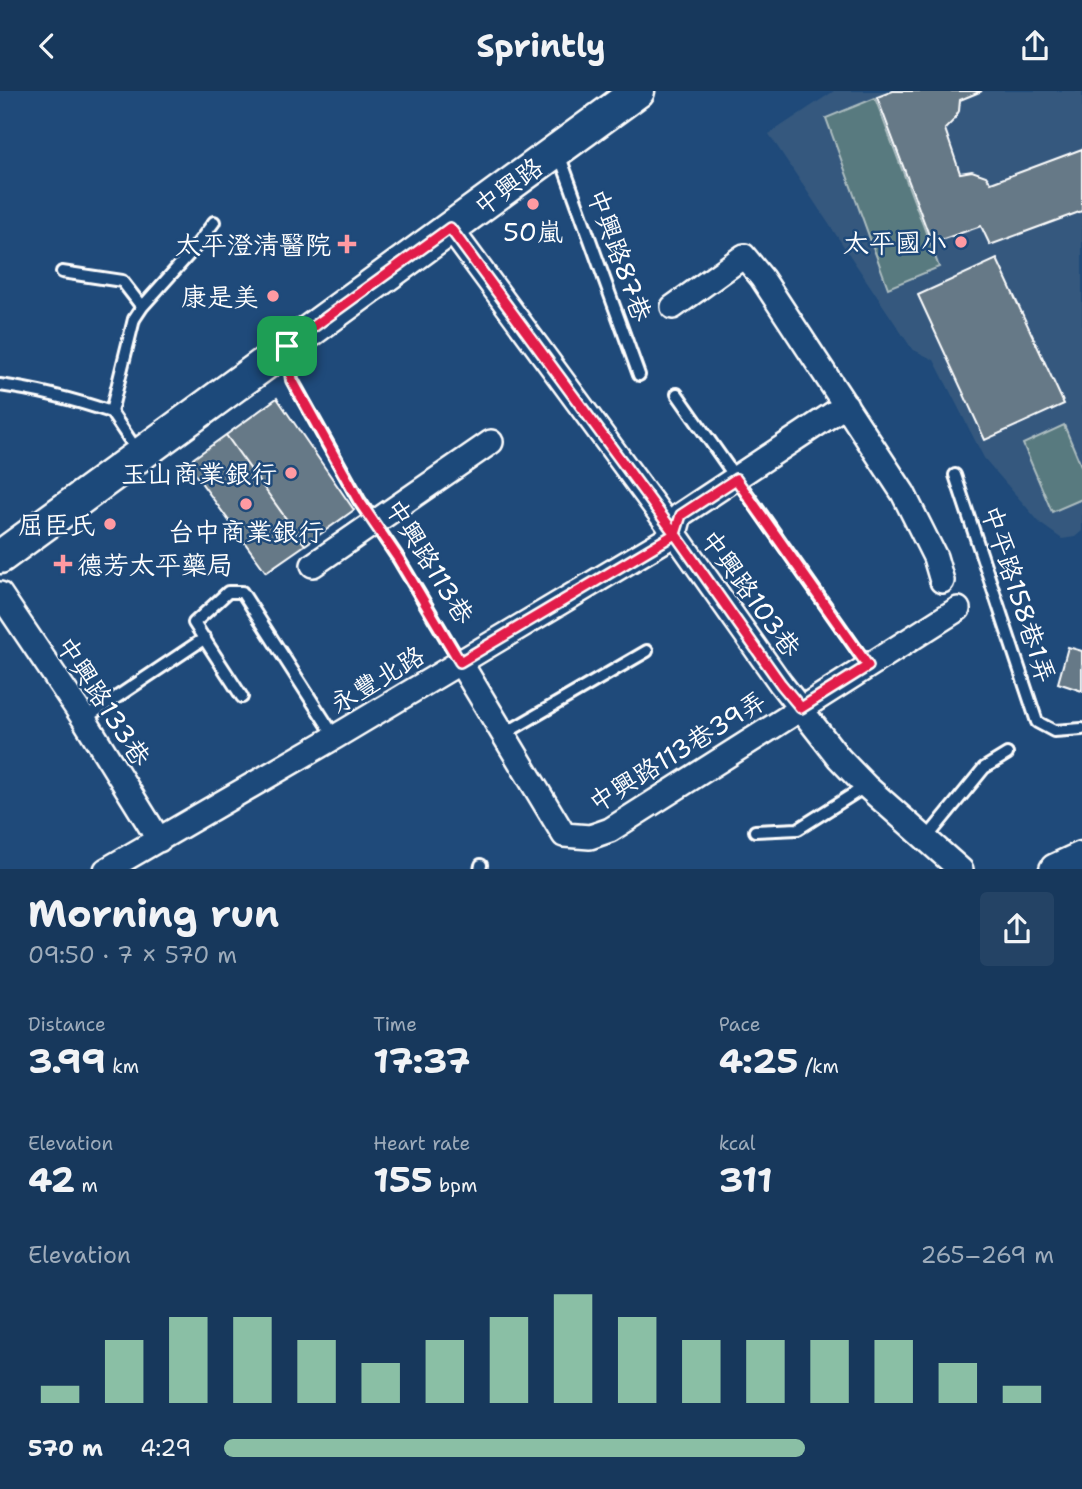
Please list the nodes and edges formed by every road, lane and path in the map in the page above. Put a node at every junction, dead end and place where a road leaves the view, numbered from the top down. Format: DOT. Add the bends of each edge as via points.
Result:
graph roads {
  1 [pos="638,91"];
  2 [pos="557,150"];
  3 [pos="214,222"];
  4 [pos="450,228"];
  5 [pos="62,272"];
  6 [pos="142,307"];
  7 [pos="673,307"];
  8 [pos="287,346"];
  9 [pos="639,375"];
  10 [pos="0,385"];
  11 [pos="677,394"];
  12 [pos="846,405"];
  13 [pos="111,412"];
  14 [pos="491,442"];
  15 [pos="140,454"];
  16 [pos="955,475"];
  17 [pos="736,479"];
  18 [pos="374,523"];
  19 [pos="675,534"];
  20 [pos="0,557"];
  21 [pos="313,565"];
  22 [pos="942,581"];
  23 [pos="0,594"];
  24 [pos="958,609"];
  25 [pos="205,638"];
  26 [pos="647,651"];
  27 [pos="460,662"];
  28 [pos="868,666"];
  29 [pos="242,697"];
  30 [pos="801,708"];
  31 [pos="84,719"];
  32 [pos="1082,729"];
  33 [pos="504,734"];
  34 [pos="335,737"];
  35 [pos="1007,754"];
  36 [pos="866,786"];
  37 [pos="755,831"];
  38 [pos="564,835"];
  39 [pos="926,839"];
  40 [pos="159,840"];
  41 [pos="1082,858"];
  42 [pos="108,869"];
  43 [pos="960,869"];
  44 [pos="1058,869"];
  1 -- 2 [label="main road, 中興路"];
  2 -- 4 [label="main road, 中興路"];
  2 -- 9 [label="lane, 中興路87巷"];
  3 -- 6 [label="lane"];
  4 -- 8 [label="main road, 中興路"];
  4 -- 19 [label="street, 中興路103巷"];
  5 -- 6 [label="lane" via="122,281"];
  6 -- 13 [label="lane" via="134,319"];
  7 -- 12 [label="street" via="744,255"];
  8 -- 15 [label="main road, 中興路"];
  8 -- 18 [label="lane, 中興路113巷" via="292,380"];
  10 -- 13 [label="lane"];
  11 -- 17 [label="lane"];
  12 -- 17 [label="street"];
  12 -- 22 [label="street" via="903,493"];
  13 -- 15 [label="lane"];
  14 -- 18 [label="street"];
  15 -- 20 [label="main road, 中興路"];
  16 -- 32 [label="lane, 中平路158巷1弄" via="1037,722 1054,731"];
  17 -- 19 [label="street" via="681,515"];
  17 -- 28 [label="lane"];
  18 -- 21 [label="street"];
  18 -- 27 [label="lane, 中興路113巷"];
  19 -- 27 [label="street, 永豐北路"];
  19 -- 30 [label="street, 中興路103巷"];
  23 -- 31 [label="street, 中興路133巷"];
  24 -- 28 [label="street, 中興路113巷39弄"];
  25 -- 29 [label="lane"];
  25 -- 31 [label="lane"];
  25 -- 34 [label="lane" via="194,622 228,592 242,592"];
  26 -- 33 [label="lane"];
  27 -- 33 [label="street, 中興路113巷"];
  27 -- 34 [label="street, 永豐北路"];
  28 -- 30 [label="street, 中興路113巷39弄"];
  30 -- 36 [label="street, 中興路103巷"];
  30 -- 38 [label="street, 中興路113巷39弄" via="610,830 590,837"];
  31 -- 40 [label="street, 中興路133巷"];
  33 -- 38 [label="street, 中興路113巷"];
  34 -- 40 [label="street, 永豐北路"];
  35 -- 39 [label="lane" via="984,768"];
  36 -- 37 [label="lane" via="798,829"];
  36 -- 39 [label="street, 中興路103巷"];
  39 -- 43 [label="street, 中興路103巷"];
  40 -- 42 [label="street, 永豐北路"];
  41 -- 44 [label="main road"];
}
